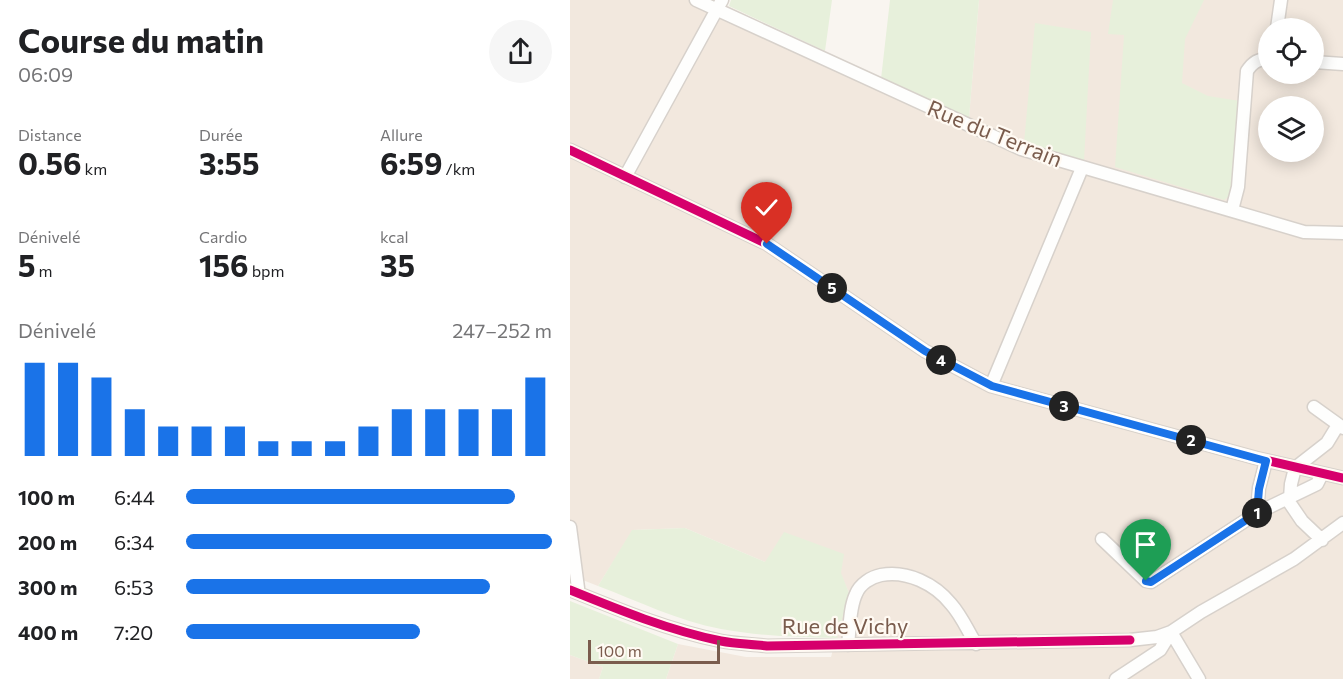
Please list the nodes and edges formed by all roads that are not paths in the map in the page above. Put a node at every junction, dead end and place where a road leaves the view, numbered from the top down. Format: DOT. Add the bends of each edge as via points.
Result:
graph roads {
  1 [pos="696,0"];
  2 [pos="1281,0"];
  3 [pos="719,5"];
  4 [pos="1278,18"];
  5 [pos="1258,60"];
  6 [pos="1324,63"];
  7 [pos="1343,64"];
  8 [pos="570,150"];
  9 [pos="1082,168"];
  10 [pos="625,177"];
  11 [pos="1232,210"];
  12 [pos="1343,233"];
  13 [pos="992,386"];
  14 [pos="1314,407"];
  15 [pos="1340,427"];
  16 [pos="1266,461"];
  17 [pos="1295,468"];
  18 [pos="1322,474"];
  19 [pos="1343,478"];
  20 [pos="1289,499"];
  21 [pos="1257,513"];
  22 [pos="1343,523"];
  23 [pos="570,527"];
  24 [pos="1102,539"];
  25 [pos="1322,540"];
  26 [pos="573,591"];
  27 [pos="1171,632"];
  28 [pos="1142,639"];
  29 [pos="976,644"];
  30 [pos="848,645"];
  31 [pos="1146,658"];
  32 [pos="1116,679"];
  33 [pos="1199,679"];
  1 -- 3 [label="street, Rue du Terrain"];
  2 -- 4 [label="street"];
  3 -- 9 [label="street, Rue du Terrain" via="1021,149"];
  3 -- 10 [label="street"];
  5 -- 11 [label="street" via="1247,71 1238,187"];
  6 -- 7 [label="street"];
  8 -- 10 [label="street"];
  9 -- 11 [label="street, Rue du Terrain"];
  9 -- 13 [label="street"];
  10 -- 13 [label="street" via="767,244 925,351"];
  11 -- 12 [label="street, Rue du Terrain" via="1304,232"];
  13 -- 16 [label="street"];
  14 -- 15 [label="street"];
  15 -- 17 [label="street" via="1327,443"];
  16 -- 17 [label="street"];
  16 -- 21 [label="street"];
  17 -- 18 [label="street"];
  17 -- 20 [label="street"];
  18 -- 19 [label="street"];
  18 -- 20 [label="street" via="1317,484"];
  20 -- 21 [label="street"];
  20 -- 25 [label="street" via="1302,521"];
  21 -- 24 [label="street" via="1151,582"];
  22 -- 25 [label="street, Rue de Vichy"];
  23 -- 26 [label="street" via="578,588"];
  25 -- 27 [label="street, Rue de Vichy"];
  26 -- 30 [label="street, Rue de Vichy" via="644,619 724,641 767,646"];
  27 -- 28 [label="street, Rue de Vichy"];
  27 -- 31 [label="street" via="1160,650"];
  27 -- 33 [label="street"];
  28 -- 29 [label="street, Rue de Vichy"];
  28 -- 31 [label="street"];
  29 -- 30 [label="street, Rue de Vichy"];
  29 -- 30 [label="street" via="952,604 927,582 890,573 875,576 856,594"];
  31 -- 32 [label="street"];
}
